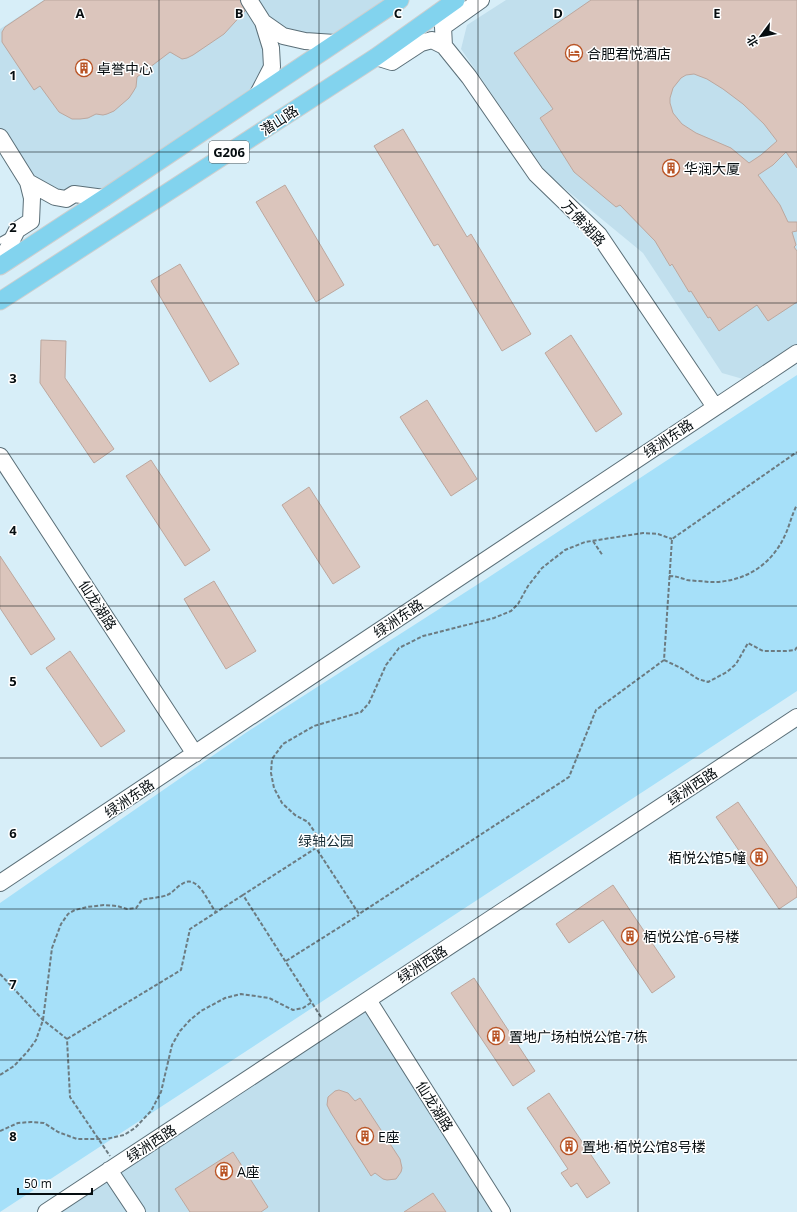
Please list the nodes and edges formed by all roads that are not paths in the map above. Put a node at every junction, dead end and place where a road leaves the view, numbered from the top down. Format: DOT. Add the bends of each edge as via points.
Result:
graph roads {
  1 [pos="249,0"];
  2 [pos="456,0"];
  3 [pos="481,0"];
  4 [pos="394,2"];
  5 [pos="263,22"];
  6 [pos="334,43"];
  7 [pos="444,46"];
  8 [pos="376,57"];
  9 [pos="258,94"];
  10 [pos="0,137"];
  11 [pos="28,182"];
  12 [pos="104,198"];
  13 [pos="17,230"];
  14 [pos="0,241"];
  15 [pos="0,265"];
  16 [pos="0,301"];
  17 [pos="797,353"];
  18 [pos="715,407"];
  19 [pos="0,456"];
  20 [pos="797,717"];
  21 [pos="195,754"];
  22 [pos="0,883"];
  23 [pos="368,1000"];
  24 [pos="113,1168"];
  25 [pos="46,1212"];
  26 [pos="137,1212"];
  27 [pos="502,1212"];
  1 -- 5 [label="street"];
  2 -- 8 [label="main road, 潜山路 / G206"];
  3 -- 7 [label="street" via="443,27"];
  4 -- 6 [label="main road, G206"];
  5 -- 6 [label="street" via="283,36"];
  5 -- 9 [label="street" via="271,48 272,67"];
  6 -- 9 [label="main road, G206"];
  7 -- 8 [label="street" via="432,40 421,43 392,62"];
  7 -- 18 [label="street, 万佛湖路" via="536,174 599,235"];
  8 -- 16 [label="main road, 潜山路 / G206"];
  9 -- 12 [label="main road, G206"];
  10 -- 11 [label="street"];
  11 -- 12 [label="street" via="66,199 74,194"];
  11 -- 13 [label="street" via="32,198 31,221"];
  12 -- 15 [label="main road, G206"];
  13 -- 14 [label="lane"];
  13 -- 15 [label="street"];
  17 -- 18 [label="street, 绿洲东路"];
  18 -- 21 [label="street, 绿洲东路"];
  19 -- 21 [label="street, 仙龙湖路"];
  20 -- 23 [label="street, 绿洲西路"];
  21 -- 22 [label="street, 绿洲东路"];
  23 -- 24 [label="street, 绿洲西路"];
  23 -- 27 [label="street, 仙龙湖路"];
  24 -- 25 [label="street, 绿洲西路"];
  24 -- 26 [label="street"];
}
